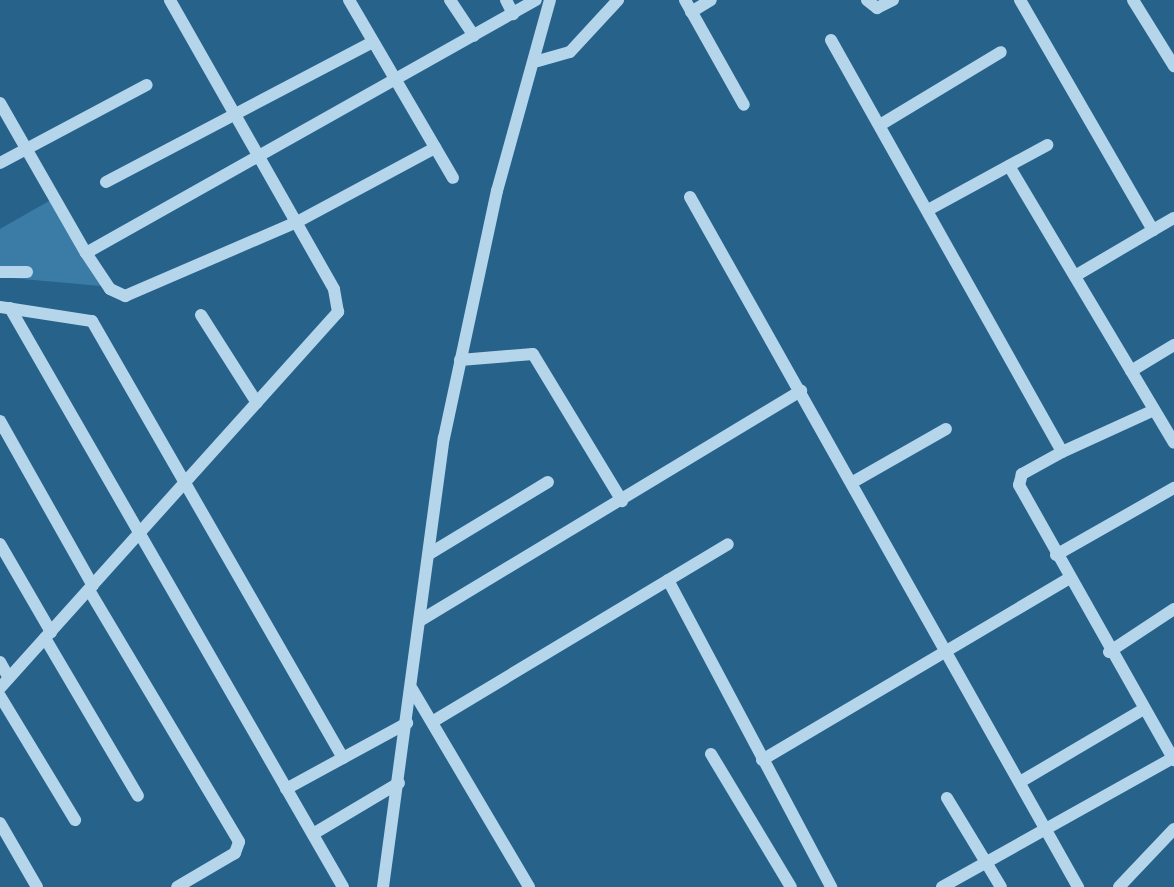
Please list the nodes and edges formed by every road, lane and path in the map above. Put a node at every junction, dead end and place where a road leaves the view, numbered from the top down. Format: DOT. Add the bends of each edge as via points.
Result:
graph roads {
  1 [pos="170,0"];
  2 [pos="349,0"];
  3 [pos="450,0"];
  4 [pos="506,0"];
  5 [pos="536,0"];
  6 [pos="550,0"];
  7 [pos="618,0"];
  8 [pos="685,0"];
  9 [pos="711,0"];
  10 [pos="867,0"];
  11 [pos="893,0"];
  12 [pos="1020,0"];
  13 [pos="1133,0"];
  14 [pos="691,12"];
  15 [pos="513,14"];
  16 [pos="474,37"];
  17 [pos="831,40"];
  18 [pos="373,42"];
  19 [pos="1001,52"];
  20 [pos="538,61"];
  21 [pos="1174,66"];
  22 [pos="397,83"];
  23 [pos="146,85"];
  24 [pos="0,103"];
  25 [pos="744,104"];
  26 [pos="235,113"];
  27 [pos="880,125"];
  28 [pos="1047,145"];
  29 [pos="435,148"];
  30 [pos="26,149"];
  31 [pos="259,155"];
  32 [pos="0,163"];
  33 [pos="1009,166"];
  34 [pos="453,178"];
  35 [pos="106,182"];
  36 [pos="690,197"];
  37 [pos="928,210"];
  38 [pos="1174,218"];
  39 [pos="297,222"];
  40 [pos="1153,230"];
  41 [pos="86,253"];
  42 [pos="0,272"];
  43 [pos="27,272"];
  44 [pos="1075,276"];
  45 [pos="5,308"];
  46 [pos="201,315"];
  47 [pos="1174,345"];
  48 [pos="460,360"];
  49 [pos="1131,371"];
  50 [pos="802,391"];
  51 [pos="257,403"];
  52 [pos="1154,410"];
  53 [pos="0,421"];
  54 [pos="946,429"];
  55 [pos="1174,443"];
  56 [pos="1062,452"];
  57 [pos="548,482"];
  58 [pos="853,482"];
  59 [pos="185,483"];
  60 [pos="1174,488"];
  61 [pos="622,501"];
  62 [pos="138,536"];
  63 [pos="0,544"];
  64 [pos="727,544"];
  65 [pos="429,554"];
  66 [pos="1056,555"];
  67 [pos="1068,579"];
  68 [pos="668,580"];
  69 [pos="91,588"];
  70 [pos="1174,609"];
  71 [pos="421,620"];
  72 [pos="48,635"];
  73 [pos="945,652"];
  74 [pos="1109,652"];
  75 [pos="0,662"];
  76 [pos="5,683"];
  77 [pos="412,689"];
  78 [pos="0,696"];
  79 [pos="1142,710"];
  80 [pos="432,722"];
  81 [pos="407,723"];
  82 [pos="711,754"];
  83 [pos="343,758"];
  84 [pos="1173,759"];
  85 [pos="762,760"];
  86 [pos="1020,782"];
  87 [pos="399,783"];
  88 [pos="286,789"];
  89 [pos="138,796"];
  90 [pos="947,798"];
  91 [pos="75,820"];
  92 [pos="0,823"];
  93 [pos="1044,828"];
  94 [pos="1174,829"];
  95 [pos="313,834"];
  96 [pos="985,862"];
  97 [pos="37,887"];
  98 [pos="177,887"];
  99 [pos="343,887"];
  100 [pos="383,887"];
  101 [pos="529,887"];
  102 [pos="791,887"];
  103 [pos="831,887"];
  104 [pos="942,887"];
  105 [pos="1001,887"];
  106 [pos="1078,887"];
  107 [pos="1119,887"];
  1 -- 26 [label="street"];
  2 -- 18 [label="street"];
  3 -- 16 [label="street"];
  4 -- 15 [label="street"];
  5 -- 15 [label="street"];
  6 -- 20 [label="street"];
  7 -- 20 [label="street" via="570,52"];
  8 -- 14 [label="street"];
  9 -- 14 [label="street"];
  10 -- 11 [label="street" via="877,8"];
  12 -- 40 [label="street"];
  13 -- 21 [label="street"];
  14 -- 25 [label="street"];
  15 -- 16 [label="street"];
  16 -- 22 [label="street"];
  17 -- 27 [label="street"];
  18 -- 22 [label="street"];
  18 -- 26 [label="street"];
  19 -- 27 [label="street"];
  20 -- 48 [label="street" via="508,149"];
  22 -- 29 [label="street"];
  22 -- 31 [label="street"];
  23 -- 30 [label="street"];
  24 -- 30 [label="street"];
  26 -- 31 [label="street"];
  26 -- 35 [label="street"];
  27 -- 37 [label="street"];
  28 -- 33 [label="street"];
  29 -- 34 [label="street"];
  29 -- 39 [label="street"];
  30 -- 32 [label="street"];
  30 -- 41 [label="street"];
  31 -- 39 [label="street"];
  31 -- 41 [label="street"];
  33 -- 37 [label="street"];
  33 -- 44 [label="street"];
  36 -- 50 [label="street"];
  37 -- 56 [label="street"];
  38 -- 40 [label="street"];
  39 -- 41 [label="street" via="125,296 110,289"];
  39 -- 51 [label="street" via="334,289 338,312"];
  40 -- 44 [label="street"];
  42 -- 43 [label="street"];
  44 -- 49 [label="street"];
  45 -- 59 [label="street" via="88,316"];
  45 -- 62 [label="street"];
  46 -- 51 [label="street"];
  47 -- 49 [label="street"];
  48 -- 61 [label="street" via="533,354"];
  48 -- 65 [label="street"];
  49 -- 52 [label="street"];
  50 -- 58 [label="street"];
  50 -- 61 [label="street"];
  51 -- 59 [label="street"];
  52 -- 55 [label="street"];
  52 -- 56 [label="street"];
  53 -- 69 [label="street"];
  54 -- 58 [label="street"];
  56 -- 66 [label="street" via="1018,480"];
  57 -- 65 [label="street"];
  58 -- 73 [label="street"];
  59 -- 62 [label="street"];
  59 -- 83 [label="street"];
  60 -- 66 [label="street"];
  61 -- 71 [label="street"];
  62 -- 69 [label="street"];
  62 -- 88 [label="street"];
  63 -- 72 [label="street"];
  64 -- 68 [label="street"];
  65 -- 71 [label="street"];
  66 -- 67 [label="street"];
  67 -- 73 [label="street"];
  67 -- 74 [label="street"];
  68 -- 80 [label="street"];
  68 -- 85 [label="street"];
  69 -- 72 [label="street"];
  69 -- 98 [label="street" via="239,842 235,853"];
  70 -- 74 [label="street"];
  71 -- 77 [label="street"];
  72 -- 76 [label="street"];
  72 -- 89 [label="street"];
  73 -- 85 [label="street"];
  73 -- 86 [label="street"];
  74 -- 79 [label="street"];
  75 -- 76 [label="street"];
  77 -- 80 [label="street"];
  77 -- 81 [label="street"];
  78 -- 91 [label="street"];
  79 -- 84 [label="street"];
  79 -- 86 [label="street"];
  80 -- 101 [label="street"];
  81 -- 83 [label="street"];
  81 -- 87 [label="street"];
  82 -- 102 [label="street"];
  83 -- 88 [label="street"];
  84 -- 93 [label="street"];
  85 -- 103 [label="street"];
  86 -- 93 [label="street"];
  87 -- 95 [label="street"];
  87 -- 100 [label="street"];
  88 -- 95 [label="street"];
  90 -- 96 [label="street"];
  92 -- 97 [label="street"];
  93 -- 96 [label="street"];
  93 -- 106 [label="street"];
  94 -- 107 [label="street"];
  95 -- 99 [label="street"];
  96 -- 104 [label="street"];
  96 -- 105 [label="street"];
}
